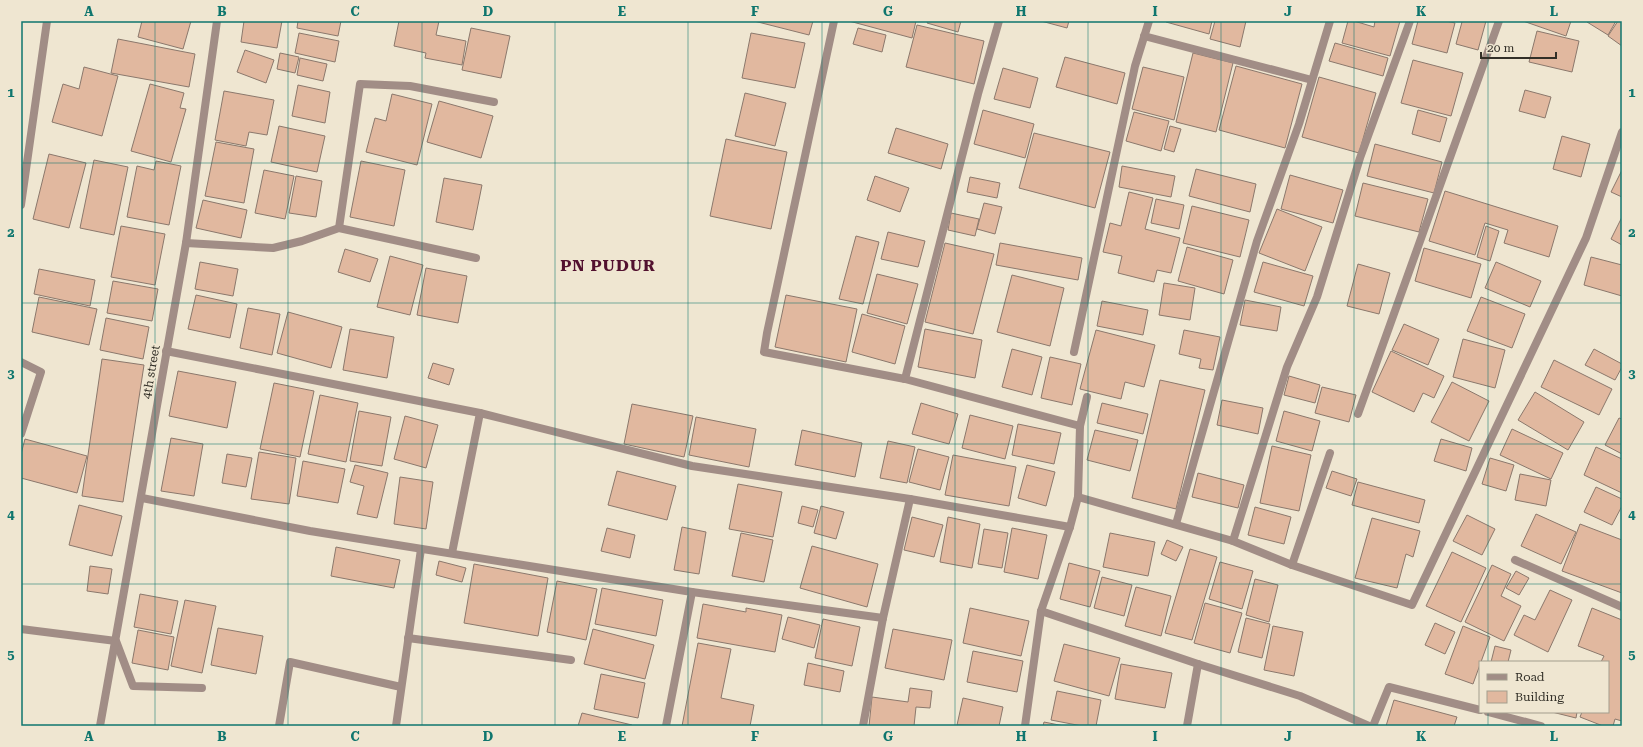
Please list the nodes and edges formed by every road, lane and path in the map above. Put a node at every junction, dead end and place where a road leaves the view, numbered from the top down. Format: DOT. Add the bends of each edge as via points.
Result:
graph roads {
  1 [pos="47,21"];
  2 [pos="217,21"];
  3 [pos="834,21"];
  4 [pos="999,21"];
  5 [pos="1149,21"];
  6 [pos="1330,21"];
  7 [pos="1410,21"];
  8 [pos="1499,21"];
  9 [pos="1144,36"];
  10 [pos="1312,80"];
  11 [pos="494,102"];
  12 [pos="1622,132"];
  13 [pos="21,205"];
  14 [pos="339,228"];
  15 [pos="186,243"];
  16 [pos="476,258"];
  17 [pos="166,351"];
  18 [pos="1074,352"];
  19 [pos="21,362"];
  20 [pos="905,379"];
  21 [pos="1086,397"];
  22 [pos="480,413"];
  23 [pos="1358,414"];
  24 [pos="1080,426"];
  25 [pos="21,434"];
  26 [pos="1330,453"];
  27 [pos="142,498"];
  28 [pos="1078,498"];
  29 [pos="910,499"];
  30 [pos="1176,524"];
  31 [pos="1070,527"];
  32 [pos="1233,541"];
  33 [pos="421,549"];
  34 [pos="452,554"];
  35 [pos="1515,560"];
  36 [pos="1292,565"];
  37 [pos="692,592"];
  38 [pos="1622,607"];
  39 [pos="1041,611"];
  40 [pos="884,618"];
  41 [pos="21,629"];
  42 [pos="408,638"];
  43 [pos="116,641"];
  44 [pos="571,660"];
  45 [pos="1198,664"];
  46 [pos="401,687"];
  47 [pos="202,688"];
  48 [pos="1479,710"];
  49 [pos="1492,713"];
  50 [pos="1531,724"];
  51 [pos="100,726"];
  52 [pos="279,726"];
  53 [pos="396,726"];
  54 [pos="666,726"];
  55 [pos="863,726"];
  56 [pos="1025,726"];
  57 [pos="1187,726"];
  58 [pos="1368,726"];
  59 [pos="1373,726"];
  60 [pos="1541,726"];
  1 -- 13 [label="street"];
  2 -- 15 [label="street, 4th street"];
  3 -- 20 [label="street" via="764,352"];
  4 -- 20 [label="street"];
  5 -- 9 [label="street"];
  6 -- 10 [label="street"];
  7 -- 32 [label="street" via="1360,158 1317,297 1287,367"];
  8 -- 23 [label="street"];
  9 -- 10 [label="street"];
  9 -- 18 [label="street" via="1135,66"];
  10 -- 30 [label="street" via="1257,241"];
  11 -- 14 [label="street" via="410,86 360,84"];
  12 -- 36 [label="street" via="1586,238 1412,605"];
  14 -- 15 [label="street" via="273,248"];
  14 -- 16 [label="street"];
  15 -- 17 [label="street, 4th street"];
  17 -- 22 [label="street"];
  17 -- 27 [label="street, 4th street"];
  19 -- 25 [label="street" via="41,372"];
  20 -- 24 [label="street"];
  21 -- 24 [label="street"];
  22 -- 29 [label="street" via="692,466"];
  22 -- 34 [label="street"];
  24 -- 28 [label="street"];
  26 -- 36 [label="street"];
  27 -- 33 [label="street" via="310,531"];
  27 -- 43 [label="street, 4th street"];
  28 -- 30 [label="street"];
  28 -- 31 [label="street"];
  29 -- 31 [label="street"];
  29 -- 40 [label="street"];
  30 -- 32 [label="street"];
  31 -- 39 [label="street"];
  32 -- 36 [label="street"];
  33 -- 34 [label="street"];
  33 -- 42 [label="street"];
  34 -- 37 [label="street"];
  35 -- 38 [label="street"];
  37 -- 40 [label="street"];
  37 -- 54 [label="street"];
  39 -- 45 [label="street"];
  39 -- 56 [label="street"];
  40 -- 55 [label="street"];
  41 -- 43 [label="street"];
  42 -- 44 [label="street"];
  42 -- 46 [label="street"];
  43 -- 47 [label="street" via="133,686"];
  43 -- 51 [label="street, 4th street"];
  45 -- 57 [label="street"];
  45 -- 58 [label="street" via="1300,696"];
  46 -- 52 [label="street" via="290,662"];
  46 -- 53 [label="street"];
  48 -- 59 [label="street" via="1389,687"];
  49 -- 50 [label="street"];
  50 -- 60 [label="street"];
}
